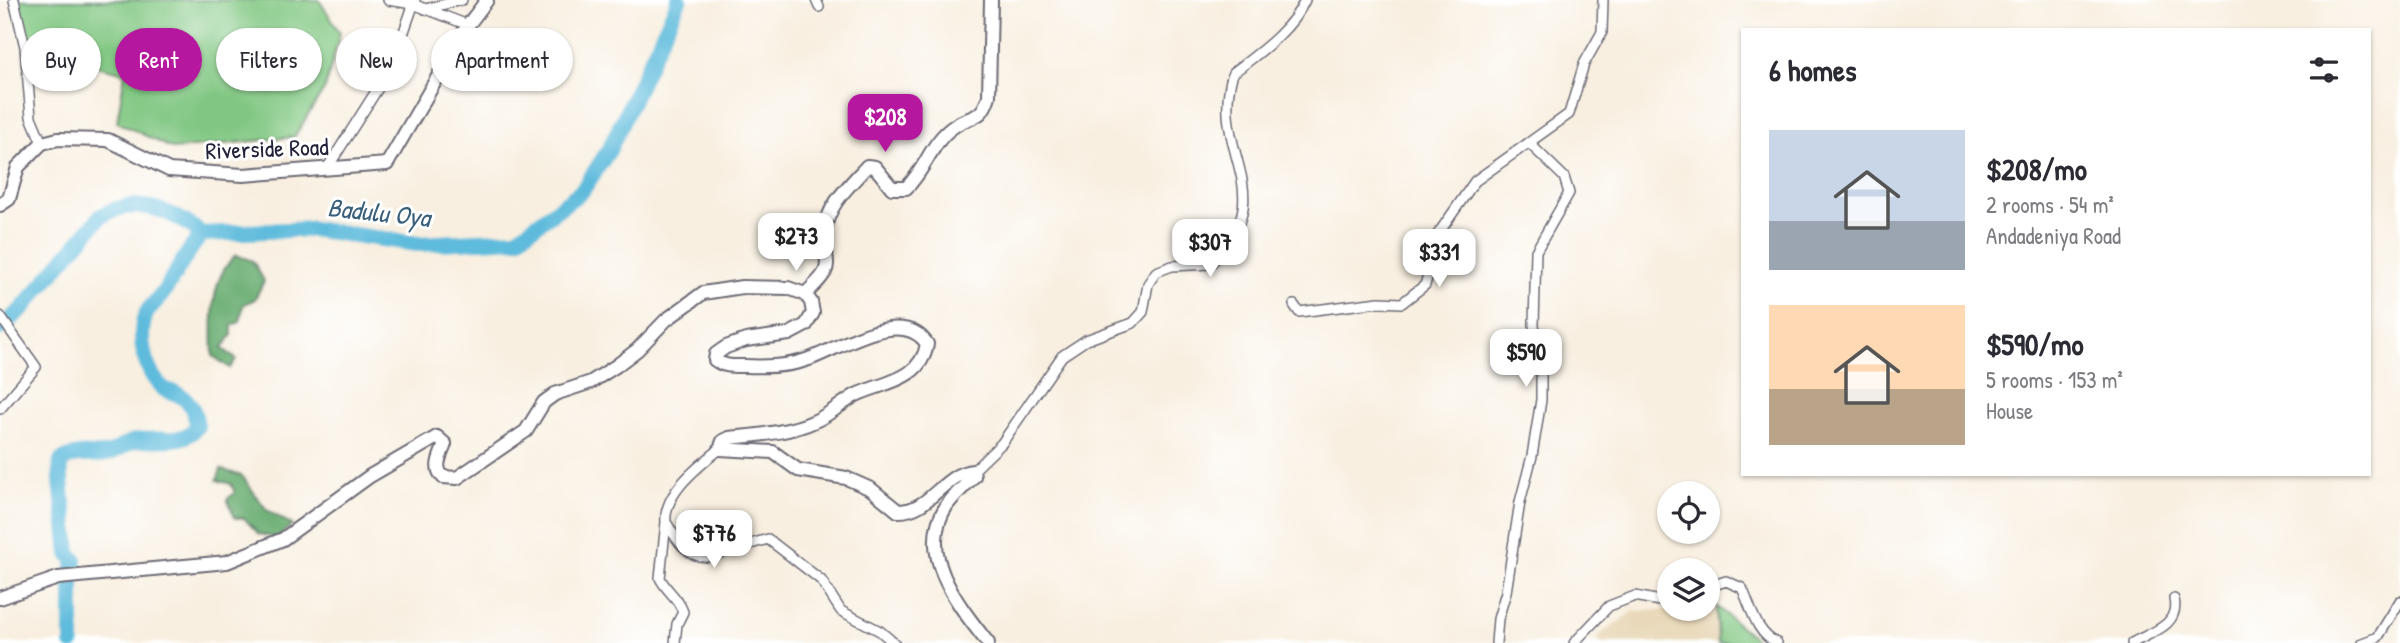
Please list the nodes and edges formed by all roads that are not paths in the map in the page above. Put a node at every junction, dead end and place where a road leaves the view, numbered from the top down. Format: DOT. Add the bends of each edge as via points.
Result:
graph roads {
  1 [pos="14,0"];
  2 [pos="388,0"];
  3 [pos="462,0"];
  4 [pos="487,0"];
  5 [pos="991,0"];
  6 [pos="1306,0"];
  7 [pos="1603,0"];
  8 [pos="414,2"];
  9 [pos="425,9"];
  10 [pos="468,25"];
  11 [pos="42,143"];
  12 [pos="1530,144"];
  13 [pos="328,167"];
  14 [pos="0,205"];
  15 [pos="804,295"];
  16 [pos="1294,305"];
  17 [pos="0,316"];
  18 [pos="0,409"];
  19 [pos="720,449"];
  20 [pos="973,471"];
  21 [pos="666,522"];
  22 [pos="1720,583"];
  23 [pos="0,598"];
  24 [pos="2174,599"];
  25 [pos="1657,600"];
  26 [pos="2400,601"];
  27 [pos="676,643"];
  28 [pos="894,643"];
  29 [pos="988,643"];
  30 [pos="1496,643"];
  31 [pos="1574,643"];
  32 [pos="1776,643"];
  33 [pos="2132,643"];
  34 [pos="2362,643"];
  1 -- 11 [label="street" via="25,47 31,117"];
  2 -- 8 [label="street"];
  3 -- 9 [label="street"];
  4 -- 10 [label="street, Riverside Road"];
  5 -- 15 [label="street" via="985,108 973,120 954,126 905,188 892,188 875,167 867,166 836,201 825,230 830,262 821,280"];
  6 -- 20 [label="street" via="1268,46 1233,73 1227,110 1232,147 1245,181 1242,223 1227,246 1210,264 1172,266 1156,272 1148,284 1143,312 1133,323 1086,340 1062,356 1002,443"];
  7 -- 12 [label="street" via="1602,32 1584,64 1569,114"];
  8 -- 9 [label="street"];
  8 -- 13 [label="street" via="393,66"];
  9 -- 10 [label="street"];
  10 -- 13 [label="street, Riverside Road" via="387,164"];
  11 -- 13 [label="street, Riverside Road" via="108,140 169,170 243,175"];
  11 -- 14 [label="street" via="18,167 9,199"];
  12 -- 16 [label="street" via="1475,181 1429,247 1425,285 1402,303 1299,312"];
  12 -- 30 [label="street" via="1564,177 1569,193 1536,251 1534,325 1541,400"];
  15 -- 19 [label="street" via="813,313 806,325 789,334 726,347 715,360 721,365 758,366 807,360 861,336 899,328 921,336 925,354 903,378 856,395 815,421 729,438"];
  15 -- 23 [label="street" via="788,288 741,287 704,293 616,366 544,402 526,432 457,478 438,472 445,444 437,438 370,476 283,539 227,562 58,578"];
  17 -- 18 [label="street" via="36,370"];
  19 -- 20 [label="street" via="773,453 798,470 846,478 871,489 898,511 918,508 961,472"];
  19 -- 21 [label="street" via="689,472 670,504"];
  20 -- 29 [label="street" via="974,477 947,505 935,550 956,601"];
  21 -- 27 [label="street" via="660,578 678,597 683,612"];
  21 -- 28 [label="street" via="677,541 696,557 768,539 821,580 841,611"];
  22 -- 32 [label="street" via="1742,588 1760,630"];
  24 -- 33 [label="street" via="2172,621"];
  25 -- 31 [label="street" via="1635,596 1609,606"];
  26 -- 34 [label="street" via="2378,637"];
}
